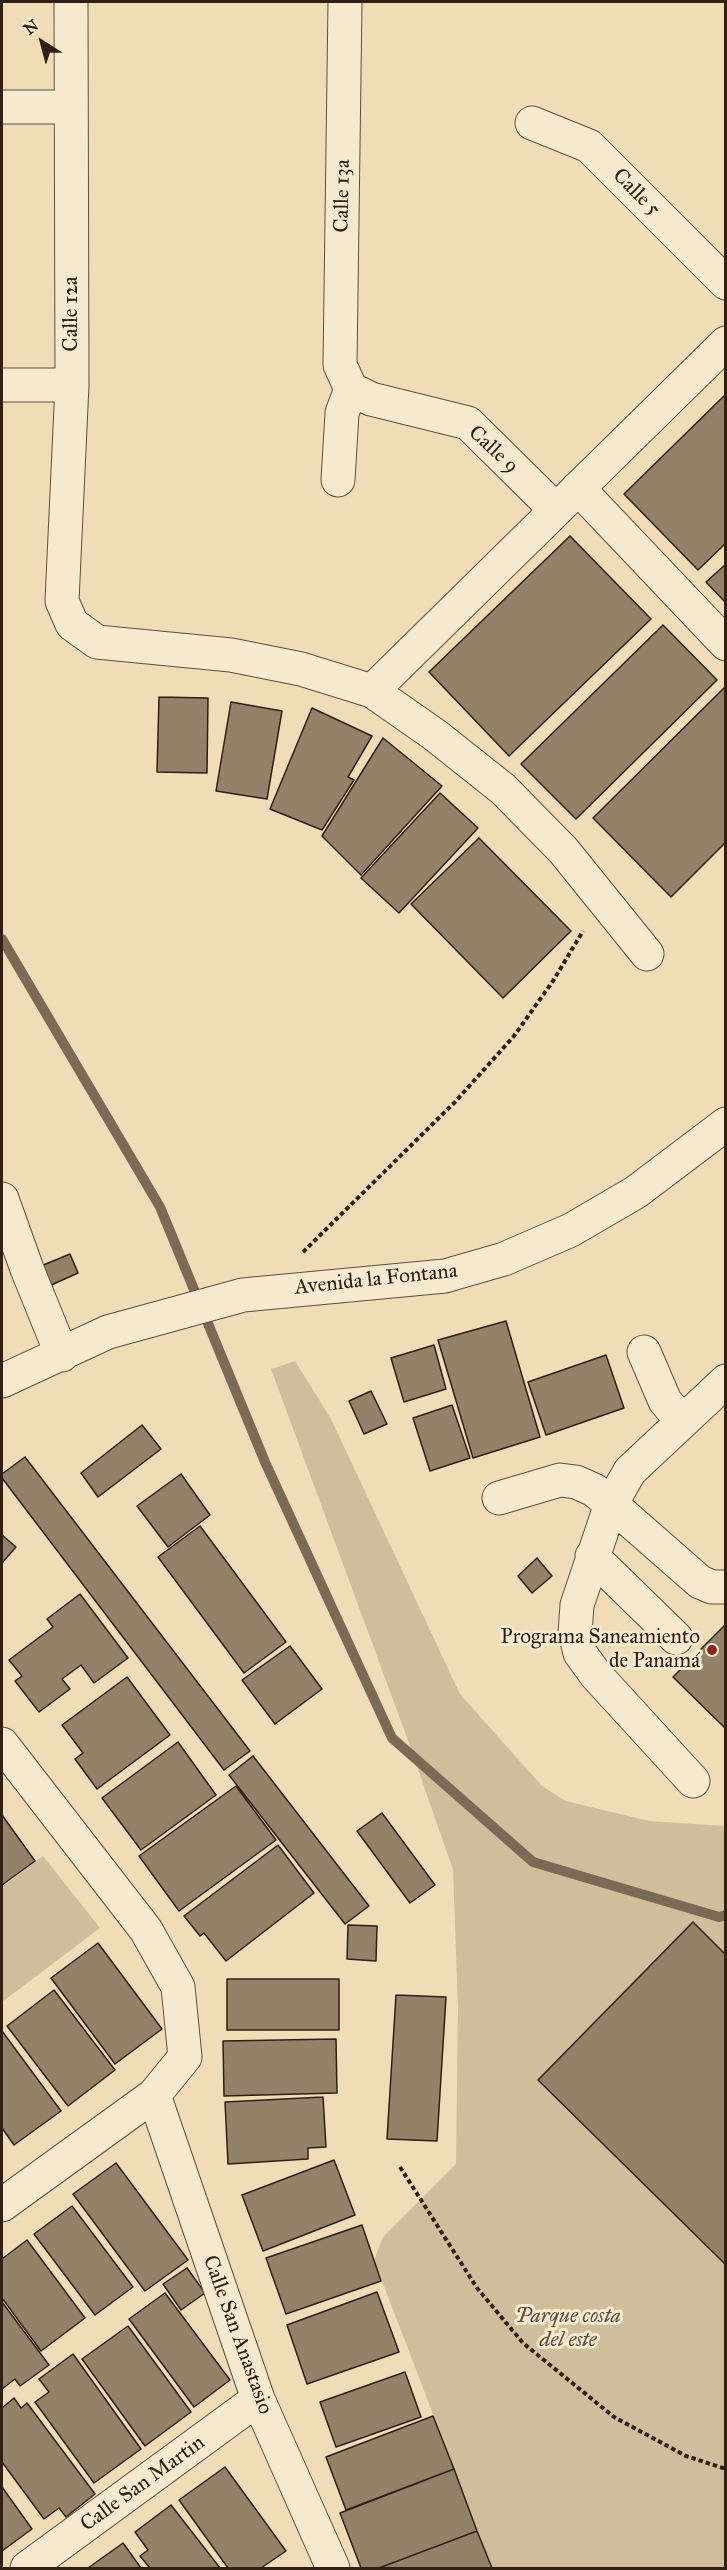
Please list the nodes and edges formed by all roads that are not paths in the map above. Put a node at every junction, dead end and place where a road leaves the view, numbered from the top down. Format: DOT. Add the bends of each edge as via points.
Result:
graph roads {
  1 [pos="71,2"];
  2 [pos="345,2"];
  3 [pos="2,107"];
  4 [pos="71,107"];
  5 [pos="532,123"];
  6 [pos="726,284"];
  7 [pos="726,343"];
  8 [pos="2,385"];
  9 [pos="72,385"];
  10 [pos="351,388"];
  11 [pos="338,480"];
  12 [pos="567,499"];
  13 [pos="726,644"];
  14 [pos="372,691"];
  15 [pos="647,954"];
  16 [pos="726,1124"];
  17 [pos="2,1199"];
  18 [pos="644,1352"];
  19 [pos="62,1355"];
  20 [pos="2,1381"];
  21 [pos="726,1381"];
  22 [pos="682,1421"];
  23 [pos="499,1498"];
  24 [pos="611,1504"];
  25 [pos="592,1556"];
  26 [pos="726,1587"];
  27 [pos="676,1638"];
  28 [pos="2,1744"];
  29 [pos="693,1782"];
  30 [pos="154,2095"];
  31 [pos="2,2205"];
  32 [pos="258,2399"];
  33 [pos="27,2568"];
  34 [pos="333,2568"];
  1 -- 4 [label="street, Calle 12a"];
  2 -- 10 [label="street, Calle 13a" via="340,365"];
  3 -- 4 [label="street"];
  4 -- 9 [label="street, Calle 12a"];
  5 -- 6 [label="street, Calle 5" via="590,146"];
  7 -- 12 [label="street"];
  8 -- 9 [label="street"];
  9 -- 14 [label="street, Calle 12a" via="62,601 72,624 98,642 231,655 301,669"];
  10 -- 11 [label="street" via="342,413"];
  10 -- 12 [label="street, Calle 9" via="370,399 468,423"];
  12 -- 13 [label="street, Calle 9"];
  12 -- 14 [label="street"];
  14 -- 15 [label="street" via="504,789 563,850"];
  16 -- 19 [label="street, Avenida la Fontana" via="636,1192 571,1230 504,1259 446,1276 243,1295 108,1332"];
  17 -- 19 [label="street"];
  18 -- 22 [label="street" via="665,1401"];
  19 -- 20 [label="street, Avenida la Fontana"];
  21 -- 22 [label="street"];
  22 -- 24 [label="street" via="630,1471"];
  23 -- 24 [label="street" via="560,1480 594,1490"];
  24 -- 25 [label="street"];
  24 -- 26 [label="street" via="700,1582"];
  25 -- 27 [label="street"];
  25 -- 29 [label="street" via="577,1605 575,1633 579,1653"];
  28 -- 30 [label="street" via="146,1930 178,1987 185,2057"];
  30 -- 31 [label="street"];
  30 -- 32 [label="street, Calle San Anastasio"];
  32 -- 33 [label="street, Calle San Martin"];
  32 -- 34 [label="street, Calle San Anastasio"];
}
